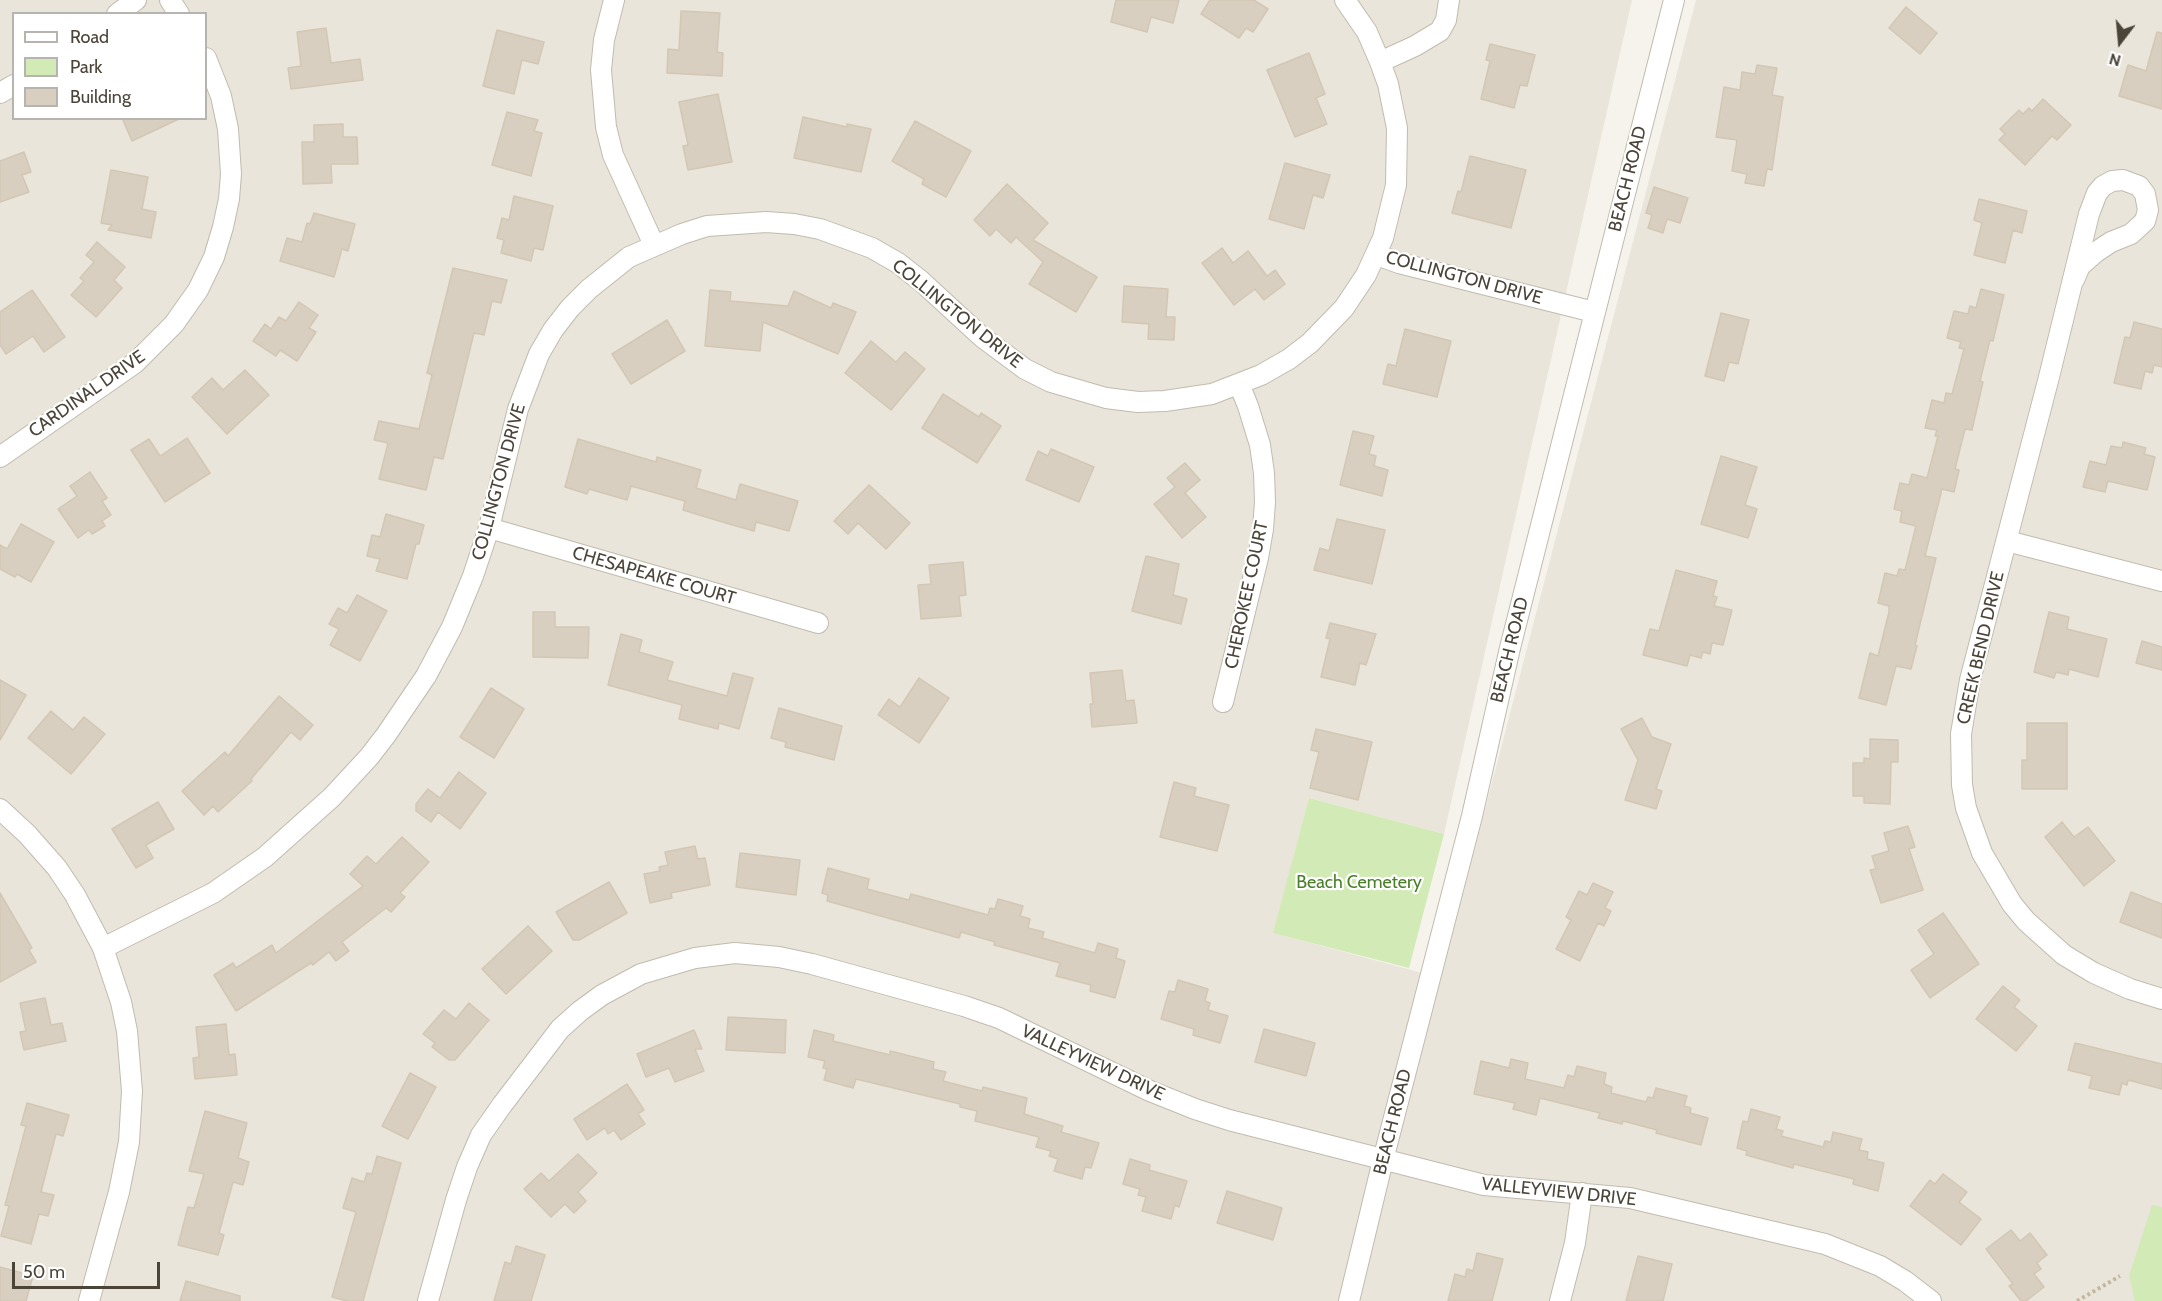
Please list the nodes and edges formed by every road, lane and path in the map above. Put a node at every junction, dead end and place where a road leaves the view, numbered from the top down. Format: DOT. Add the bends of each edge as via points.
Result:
graph roads {
  1 [pos="136,0"];
  2 [pos="614,0"];
  3 [pos="1449,0"];
  4 [pos="1674,0"];
  5 [pos="1352,2"];
  6 [pos="120,12"];
  7 [pos="207,61"];
  8 [pos="1380,62"];
  9 [pos="654,245"];
  10 [pos="1377,255"];
  11 [pos="2074,280"];
  12 [pos="1594,312"];
  13 [pos="1239,384"];
  14 [pos="0,457"];
  15 [pos="489,528"];
  16 [pos="2007,541"];
  17 [pos="2162,581"];
  18 [pos="819,623"];
  19 [pos="1223,702"];
  20 [pos="0,809"];
  21 [pos="103,948"];
  22 [pos="2162,999"];
  23 [pos="1383,1160"];
  24 [pos="1582,1193"];
  25 [pos="2120,1276"];
  26 [pos="89,1301"];
  27 [pos="428,1301"];
  28 [pos="1349,1301"];
  29 [pos="1560,1301"];
  30 [pos="1931,1301"];
  31 [pos="2077,1301"];
  1 -- 6 [label="street"];
  2 -- 9 [label="street" via="601,70 606,127 613,155"];
  3 -- 8 [label="street" via="1440,31"];
  4 -- 12 [label="street, BEACH ROAD"];
  5 -- 8 [label="street"];
  7 -- 14 [label="street, CARDINAL DRIVE" via="228,129 231,174 223,227 198,291 174,324 135,363"];
  8 -- 10 [label="street" via="1394,112 1398,156 1390,215"];
  9 -- 13 [label="street, COLLINGTON DRIVE" via="707,226 735,223 766,222 820,229 872,248 897,263 1003,354 1051,382 1097,396 1137,402 1187,399"];
  9 -- 15 [label="street, COLLINGTON DRIVE" via="629,257 589,289 553,330 539,354 518,409"];
  10 -- 12 [label="street, COLLINGTON DRIVE"];
  10 -- 13 [label="street, COLLINGTON DRIVE" via="1344,308 1310,343 1289,359"];
  11 -- 11 [label="street, CREEK BEND DRIVE" via="2080,266 2096,252 2131,234 2145,221 2148,210 2139,186 2112,181 2097,193"];
  11 -- 16 [label="street, CREEK BEND DRIVE"];
  12 -- 23 [label="street, BEACH ROAD" via="1472,816"];
  13 -- 19 [label="street, CHEROKEE COURT" via="1260,445 1265,502 1258,558"];
  15 -- 18 [label="street, CHESAPEAKE COURT"];
  15 -- 21 [label="street, COLLINGTON DRIVE" via="473,576 426,676 351,777 286,840 243,874 173,915"];
  16 -- 17 [label="street"];
  16 -- 22 [label="street, CREEK BEND DRIVE" via="1970,680 1961,734 1962,785 1973,831 2012,904 2039,933 2064,955 2094,973"];
  20 -- 21 [label="street" via="57,868"];
  21 -- 26 [label="street" via="122,1002 131,1061 131,1109 124,1168"];
  23 -- 24 [label="street, VALLEYVIEW DRIVE" via="1484,1185"];
  23 -- 27 [label="street, VALLEYVIEW DRIVE" via="1195,1109 1120,1078 999,1018 932,995 779,957 735,953 696,958 641,974 602,995 561,1029 536,1060 481,1135 467,1167"];
  23 -- 28 [label="street, BEACH ROAD"];
  24 -- 29 [label="street" via="1575,1243"];
  24 -- 30 [label="street, VALLEYVIEW DRIVE" via="1650,1201 1825,1244 1881,1266"];
  25 -- 31 [label="path"];
}
